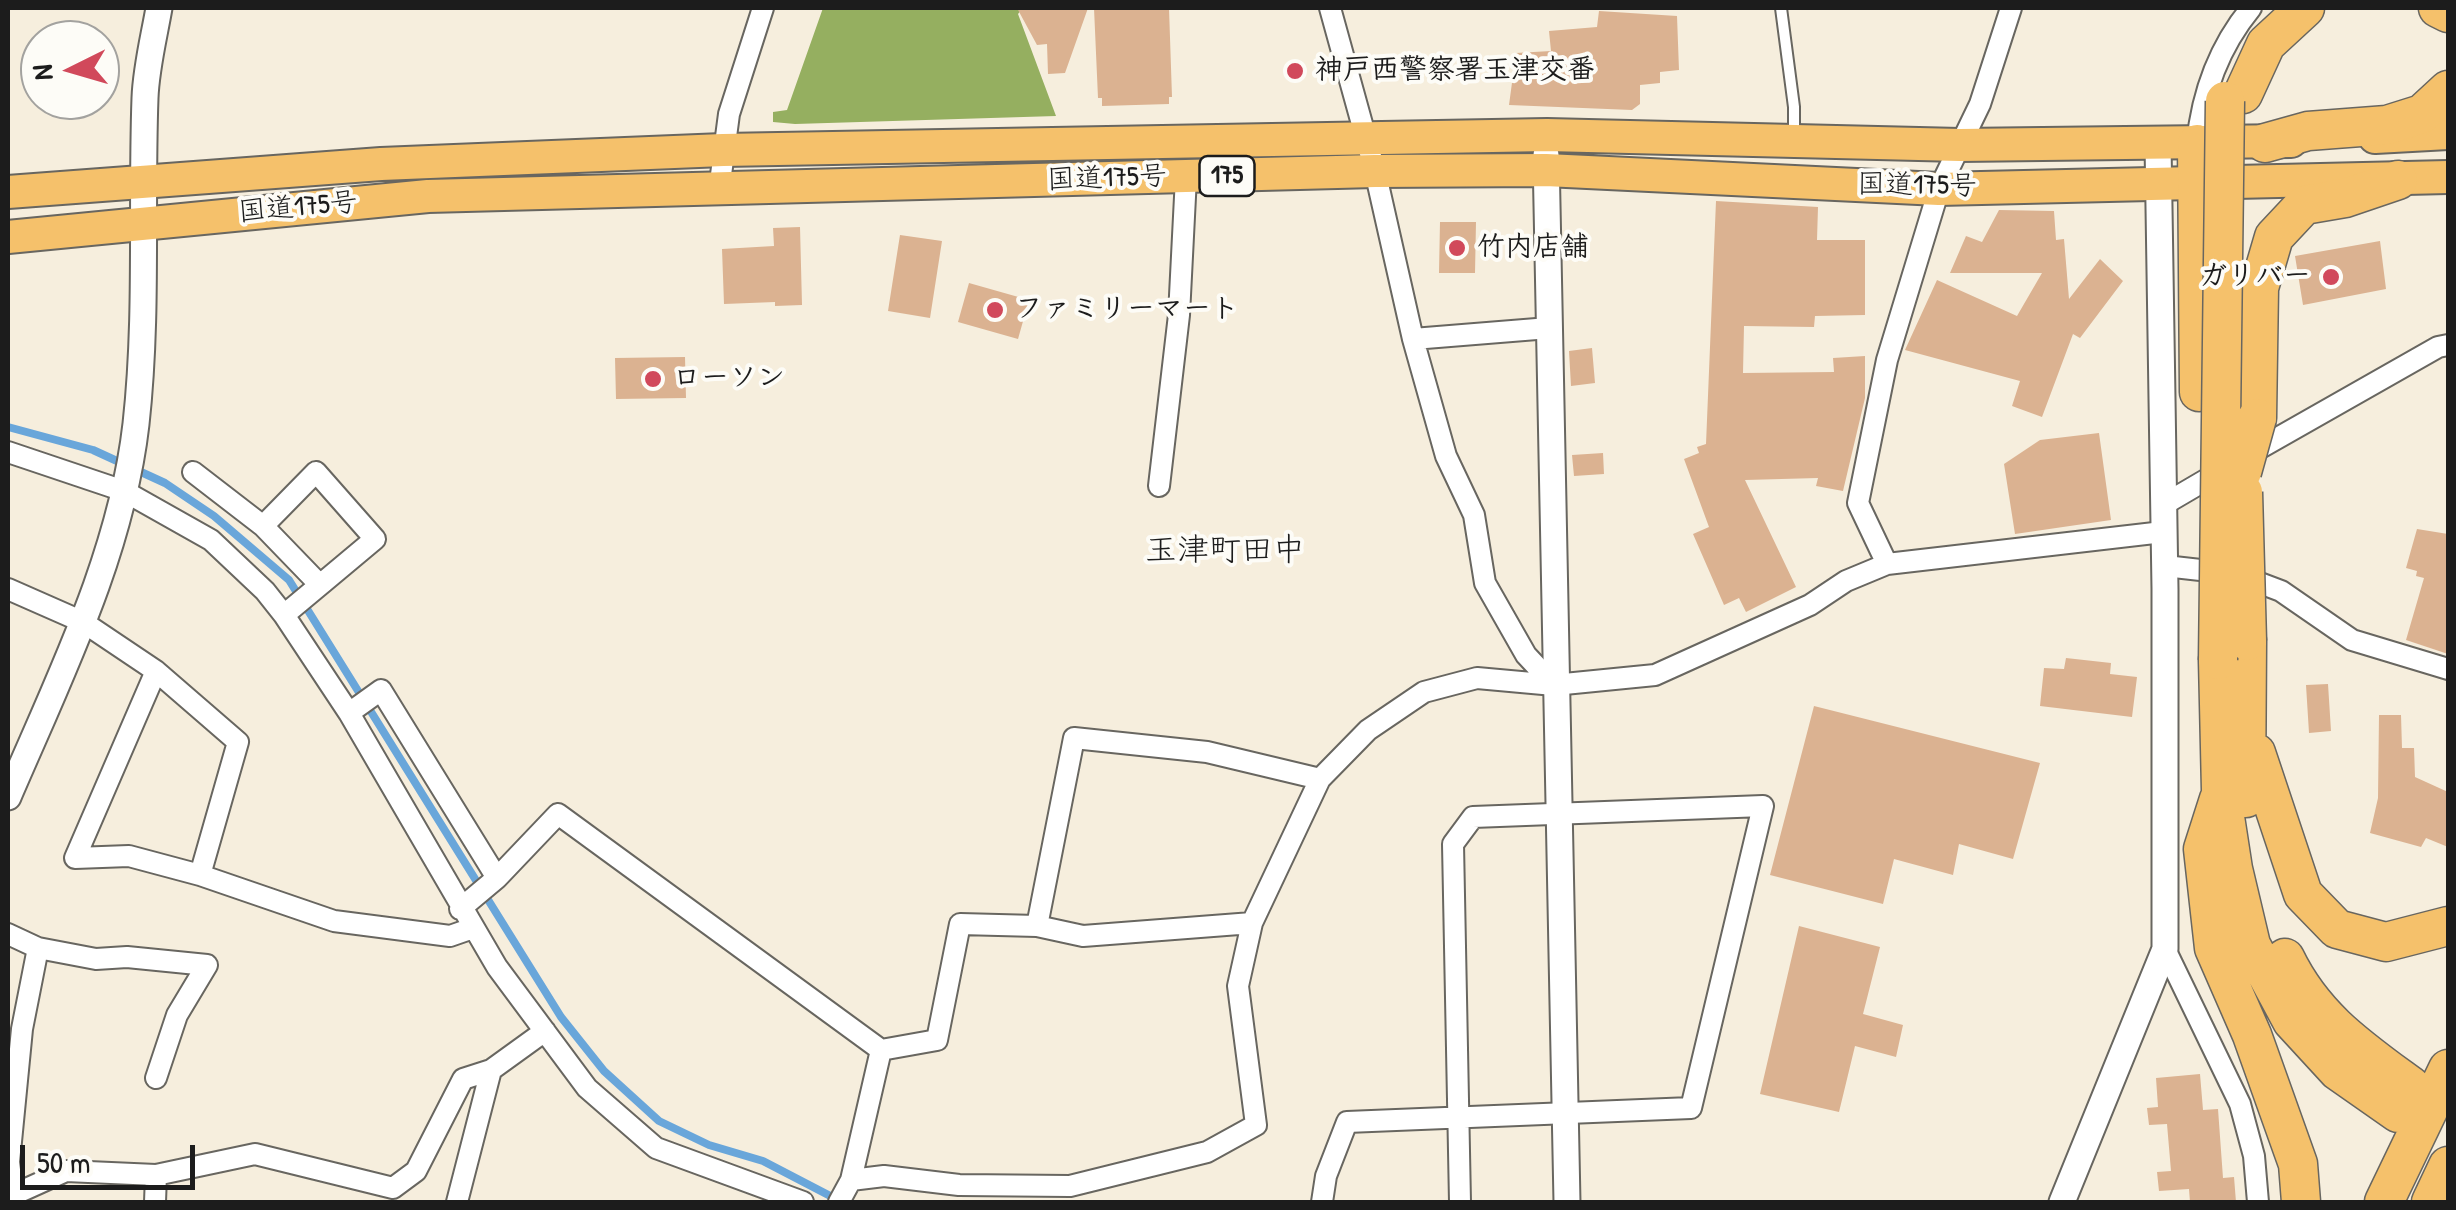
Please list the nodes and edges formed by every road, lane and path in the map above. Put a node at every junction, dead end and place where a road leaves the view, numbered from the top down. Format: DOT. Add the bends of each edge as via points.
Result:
graph roads {
  1 [pos="159,8"];
  2 [pos="763,8"];
  3 [pos="1330,8"];
  4 [pos="1782,8"];
  5 [pos="2011,8"];
  6 [pos="2251,8"];
  7 [pos="2272,8"];
  8 [pos="2305,8"];
  9 [pos="2438,8"];
  10 [pos="2448,13"];
  11 [pos="2448,90"];
  12 [pos="2234,97"];
  13 [pos="2448,133"];
  14 [pos="1547,135"];
  15 [pos="1365,138"];
  16 [pos="1794,140"];
  17 [pos="2265,143"];
  18 [pos="2158,144"];
  19 [pos="2198,144"];
  20 [pos="1960,145"];
  21 [pos="723,150"];
  22 [pos="1546,170"];
  23 [pos="1375,171"];
  24 [pos="1186,178"];
  25 [pos="2448,178"];
  26 [pos="145,180"];
  27 [pos="2398,180"];
  28 [pos="2159,184"];
  29 [pos="2198,184"];
  30 [pos="1939,189"];
  31 [pos="719,190"];
  32 [pos="8,192"];
  33 [pos="143,222"];
  34 [pos="8,237"];
  35 [pos="1549,328"];
  36 [pos="1413,338"];
  37 [pos="2448,345"];
  38 [pos="8,452"];
  39 [pos="193,472"];
  40 [pos="2242,472"];
  41 [pos="1159,486"];
  42 [pos="124,491"];
  43 [pos="2163,505"];
  44 [pos="2218,506"];
  45 [pos="262,526"];
  46 [pos="2163,532"];
  47 [pos="1887,564"];
  48 [pos="2165,566"];
  49 [pos="320,585"];
  50 [pos="8,588"];
  51 [pos="284,614"];
  52 [pos="83,622"];
  53 [pos="2232,650"];
  54 [pos="2448,669"];
  55 [pos="156,672"];
  56 [pos="1554,686"];
  57 [pos="349,713"];
  58 [pos="2247,727"];
  59 [pos="1320,779"];
  60 [pos="2221,791"];
  61 [pos="8,797"];
  62 [pos="1557,812"];
  63 [pos="200,876"];
  64 [pos="497,878"];
  65 [pos="460,908"];
  66 [pos="1252,923"];
  67 [pos="1037,926"];
  68 [pos="2448,926"];
  69 [pos="473,928"];
  70 [pos="8,934"];
  71 [pos="38,948"];
  72 [pos="2165,949"];
  73 [pos="545,1032"];
  74 [pos="881,1050"];
  75 [pos="491,1070"];
  76 [pos="2448,1070"];
  77 [pos="156,1078"];
  78 [pos="1564,1112"];
  79 [pos="1460,1119"];
  80 [pos="2448,1166"];
  81 [pos="156,1176"];
  82 [pos="851,1180"];
  83 [pos="2448,1196"];
  84 [pos="14,1198"];
  85 [pos="155,1202"];
  86 [pos="457,1202"];
  87 [pos="803,1202"];
  88 [pos="839,1202"];
  89 [pos="1322,1202"];
  90 [pos="1460,1202"];
  91 [pos="1567,1202"];
  92 [pos="2062,1202"];
  93 [pos="2258,1202"];
  94 [pos="2301,1202"];
  95 [pos="2384,1202"];
  96 [pos="2430,1202"];
  97 [pos="2443,1202"];
  1 -- 26 [label="street" via="145,94"];
  2 -- 21 [label="street"];
  3 -- 15 [label="street"];
  4 -- 16 [label="lane"];
  5 -- 20 [label="street"];
  6 -- 19 [label="street" via="2227,39 2200,110"];
  7 -- 12 [label="highway" via="2235,59"];
  8 -- 12 [label="highway" via="2266,44"];
  9 -- 10 [label="highway"];
  11 -- 17 [label="highway" via="2422,114 2387,125 2308,131"];
  12 -- 40 [label="highway, bridge"];
  12 -- 44 [label="highway, bridge"];
  13 -- 17 [label="highway, 国道175号 / 175"];
  14 -- 15 [label="highway, 国道175号 / 175"];
  14 -- 16 [label="highway, 国道175号 / 175"];
  14 -- 22 [label="street"];
  15 -- 21 [label="highway, 国道175号 / 175"];
  15 -- 23 [label="street"];
  16 -- 20 [label="highway, 国道175号 / 175"];
  17 -- 19 [label="highway, 国道175号 / 175"];
  18 -- 19 [label="highway, 国道175号 / 175"];
  18 -- 20 [label="highway, 国道175号 / 175"];
  18 -- 28 [label="street"];
  19 -- 29 [label="highway"];
  20 -- 30 [label="street"];
  21 -- 26 [label="highway, 国道175号 / 175"];
  21 -- 31 [label="street"];
  22 -- 23 [label="highway, 国道175号 / 175"];
  22 -- 30 [label="highway, 国道175号 / 175"];
  22 -- 35 [label="street"];
  23 -- 24 [label="highway, 国道175号 / 175"];
  23 -- 36 [label="street"];
  24 -- 31 [label="highway, 国道175号 / 175"];
  24 -- 41 [label="street"];
  25 -- 27 [label="highway, 国道175号 / 175"];
  26 -- 32 [label="highway, 国道175号 / 175"];
  26 -- 33 [label="street"];
  27 -- 29 [label="highway, 国道175号 / 175"];
  27 -- 40 [label="highway, bridge" via="2304,204 2274,238 2260,288 2257,418"];
  28 -- 29 [label="highway, 国道175号 / 175"];
  28 -- 30 [label="highway, 国道175号 / 175"];
  28 -- 43 [label="street"];
  29 -- 44 [label="highway, bridge" via="2199,392"];
  30 -- 47 [label="street" via="1887,360 1858,502"];
  31 -- 33 [label="highway, 国道175号 / 175" via="428,196"];
  33 -- 34 [label="highway, 国道175号 / 175"];
  33 -- 42 [label="street" via="136,424"];
  35 -- 36 [label="street"];
  35 -- 56 [label="street"];
  36 -- 56 [label="street" via="1446,456 1474,515 1485,583 1526,656"];
  37 -- 43 [label="street"];
  38 -- 42 [label="street"];
  39 -- 45 [label="street"];
  40 -- 53 [label="highway, bridge"];
  42 -- 51 [label="street" via="211,540"];
  42 -- 52 [label="street"];
  43 -- 46 [label="street"];
  44 -- 53 [label="highway, bridge"];
  45 -- 49 [label="street"];
  45 -- 49 [label="street" via="316,472 376,539"];
  46 -- 47 [label="street"];
  46 -- 48 [label="street"];
  47 -- 56 [label="street" via="1655,675"];
  48 -- 54 [label="street" via="2236,574 2281,591 2352,640"];
  48 -- 72 [label="street"];
  49 -- 51 [label="street"];
  50 -- 52 [label="street"];
  51 -- 57 [label="street"];
  52 -- 55 [label="street"];
  52 -- 61 [label="street"];
  53 -- 58 [label="highway"];
  53 -- 60 [label="highway"];
  55 -- 63 [label="street" via="238,742"];
  55 -- 63 [label="street" via="75,858 130,856"];
  56 -- 59 [label="street" via="1477,678 1424,692 1368,730"];
  56 -- 62 [label="street"];
  57 -- 64 [label="street" via="381,690"];
  57 -- 65 [label="street"];
  58 -- 60 [label="highway" via="2246,792 2272,929 2297,983 2405,1100 2338,1071 2292,1021 2251,945"];
  58 -- 68 [label="highway" via="2303,894 2336,929 2386,942"];
  59 -- 66 [label="street"];
  59 -- 67 [label="street" via="1208,752 1074,738"];
  60 -- 94 [label="highway" via="2204,849 2214,948 2298,1164"];
  62 -- 78 [label="street"];
  62 -- 78 [label="street" via="1763,806 1692,1108"];
  62 -- 79 [label="street" via="1473,817 1453,844"];
  63 -- 69 [label="street" via="334,921 450,936"];
  64 -- 65 [label="street"];
  64 -- 74 [label="street" via="558,814"];
  65 -- 69 [label="street"];
  66 -- 67 [label="street" via="1082,936"];
  66 -- 82 [label="street" via="1238,986 1256,1124 1207,1152 1070,1186"];
  67 -- 74 [label="street" via="960,924 937,1040"];
  69 -- 73 [label="street"];
  70 -- 71 [label="street"];
  71 -- 77 [label="street" via="96,959 207,965 177,1015"];
  71 -- 84 [label="street" via="9,1162"];
  72 -- 92 [label="street"];
  72 -- 93 [label="street" via="2240,1104"];
  73 -- 75 [label="street"];
  73 -- 87 [label="street" via="587,1088 656,1148"];
  74 -- 82 [label="street"];
  75 -- 81 [label="street" via="463,1079 416,1171 393,1188 255,1154"];
  75 -- 86 [label="street"];
  76 -- 95 [label="highway"];
  78 -- 79 [label="street"];
  78 -- 91 [label="street"];
  79 -- 89 [label="street" via="1346,1122"];
  79 -- 90 [label="street"];
  80 -- 96 [label="highway"];
  81 -- 84 [label="street" via="66,1171"];
  81 -- 85 [label="street"];
  82 -- 88 [label="street"];
  83 -- 97 [label="highway"];
}
